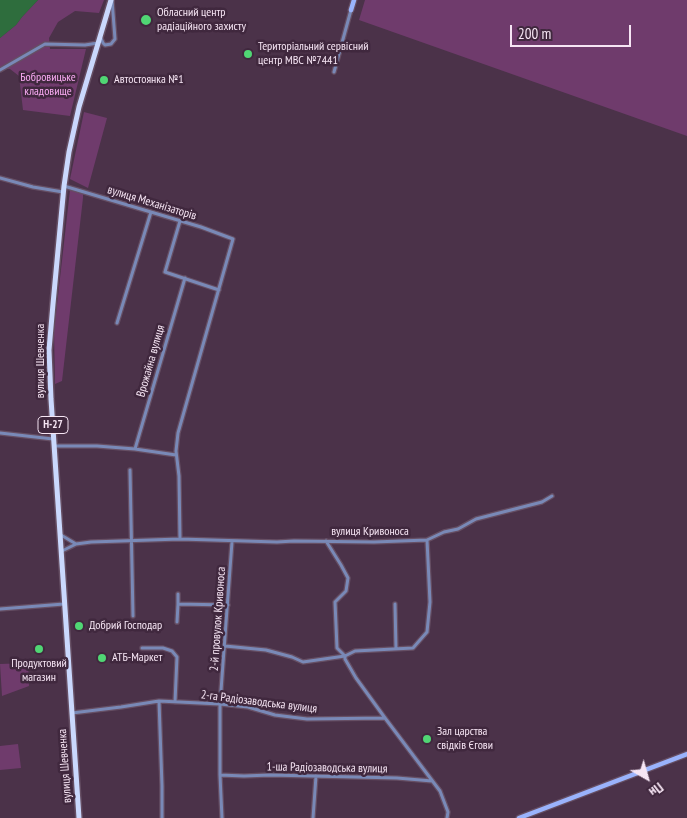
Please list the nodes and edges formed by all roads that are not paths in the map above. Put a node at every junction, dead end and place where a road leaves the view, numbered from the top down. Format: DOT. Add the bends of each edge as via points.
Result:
graph roads {
  1 [pos="111,0"];
  2 [pos="353,0"];
  3 [pos="351,10"];
  4 [pos="100,36"];
  5 [pos="98,43"];
  6 [pos="0,70"];
  7 [pos="334,72"];
  8 [pos="0,178"];
  9 [pos="64,186"];
  10 [pos="64,192"];
  11 [pos="152,212"];
  12 [pos="180,221"];
  13 [pos="184,278"];
  14 [pos="219,290"];
  15 [pos="117,323"];
  16 [pos="0,432"];
  17 [pos="53,439"];
  18 [pos="54,446"];
  19 [pos="135,449"];
  20 [pos="176,455"];
  21 [pos="130,470"];
  22 [pos="552,496"];
  23 [pos="60,535"];
  24 [pos="180,539"];
  25 [pos="427,540"];
  26 [pos="132,541"];
  27 [pos="326,541"];
  28 [pos="232,542"];
  29 [pos="76,544"];
  30 [pos="62,551"];
  31 [pos="178,594"];
  32 [pos="65,604"];
  33 [pos="178,604"];
  34 [pos="395,604"];
  35 [pos="228,605"];
  36 [pos="0,610"];
  37 [pos="133,616"];
  38 [pos="177,622"];
  39 [pos="224,646"];
  40 [pos="142,648"];
  41 [pos="396,649"];
  42 [pos="344,656"];
  43 [pos="159,701"];
  44 [pos="175,702"];
  45 [pos="220,704"];
  46 [pos="72,713"];
  47 [pos="385,718"];
  48 [pos="687,754"];
  49 [pos="220,775"];
  50 [pos="316,776"];
  51 [pos="433,781"];
  52 [pos="79,818"];
  53 [pos="162,818"];
  54 [pos="222,818"];
  55 [pos="312,818"];
  56 [pos="447,818"];
  57 [pos="519,818"];
  1 -- 4 [label="main road, вулиця Шевченка / Н-27"];
  1 -- 4 [label="street" via="115,39 106,45"];
  2 -- 3 [label="street"];
  3 -- 7 [label="street"];
  4 -- 5 [label="main road, вулиця Шевченка / Н-27"];
  5 -- 6 [label="street" via="45,44"];
  5 -- 9 [label="main road, вулиця Шевченка / Н-27" via="79,107"];
  8 -- 10 [label="street"];
  9 -- 10 [label="main road, вулиця Шевченка / Н-27"];
  9 -- 11 [label="street, вулиця Механізаторів"];
  10 -- 17 [label="main road, вулиця Шевченка / Н-27" via="50,350"];
  11 -- 12 [label="street, вулиця Механізаторів"];
  11 -- 15 [label="street"];
  12 -- 13 [label="street" via="166,272"];
  12 -- 14 [label="street, вулиця Механізаторів" via="233,239"];
  13 -- 14 [label="street"];
  13 -- 19 [label="street, Врожайна вулиця"];
  14 -- 20 [label="street" via="178,434"];
  16 -- 17 [label="street"];
  17 -- 18 [label="main road, вулиця Шевченка / Н-27"];
  18 -- 19 [label="street"];
  18 -- 23 [label="main road, вулиця Шевченка / Н-27"];
  19 -- 20 [label="street"];
  20 -- 24 [label="street"];
  21 -- 26 [label="street"];
  22 -- 25 [label="street, вулиця Кривоноса" via="542,502 476,519"];
  23 -- 29 [label="street"];
  23 -- 30 [label="main road, вулиця Шевченка / Н-27"];
  24 -- 26 [label="street, вулиця Кривоноса"];
  24 -- 28 [label="street, вулиця Кривоноса"];
  25 -- 27 [label="street, вулиця Кривоноса"];
  25 -- 41 [label="street" via="430,602 427,632 413,648"];
  26 -- 29 [label="street, вулиця Кривоноса"];
  26 -- 37 [label="street"];
  27 -- 28 [label="street, вулиця Кривоноса"];
  27 -- 42 [label="street" via="348,578 346,591 335,602 337,648"];
  28 -- 35 [label="street, 2-й провулок Кривоноса"];
  29 -- 30 [label="street, вулиця Кривоноса"];
  30 -- 32 [label="main road, вулиця Шевченка / Н-27"];
  31 -- 33 [label="street"];
  32 -- 36 [label="street"];
  32 -- 46 [label="main road, вулиця Шевченка / Н-27"];
  33 -- 35 [label="street"];
  33 -- 38 [label="street"];
  34 -- 41 [label="street"];
  35 -- 39 [label="street, 2-й провулок Кривоноса"];
  39 -- 42 [label="street" via="266,650 303,662"];
  39 -- 45 [label="street, 2-й провулок Кривоноса"];
  40 -- 44 [label="street" via="163,648 177,657"];
  41 -- 42 [label="street" via="355,651"];
  42 -- 47 [label="street"];
  43 -- 44 [label="street, 2-га Радіозаводська вулиця"];
  43 -- 46 [label="street, 2-га Радіозаводська вулиця"];
  43 -- 53 [label="street"];
  44 -- 45 [label="street, 2-га Радіозаводська вулиця"];
  45 -- 47 [label="street, 2-га Радіозаводська вулиця" via="307,719"];
  45 -- 49 [label="street, 2-й провулок Кривоноса"];
  46 -- 52 [label="main road, вулиця Шевченка / Н-27"];
  47 -- 51 [label="street"];
  48 -- 57 [label="street"];
  49 -- 50 [label="street, 1-ша Радіозаводська вулиця"];
  49 -- 54 [label="street, 2-й провулок Кривоноса"];
  50 -- 51 [label="street, 1-ша Радіозаводська вулиця"];
  50 -- 55 [label="street"];
  51 -- 56 [label="street" via="448,812"];
}
